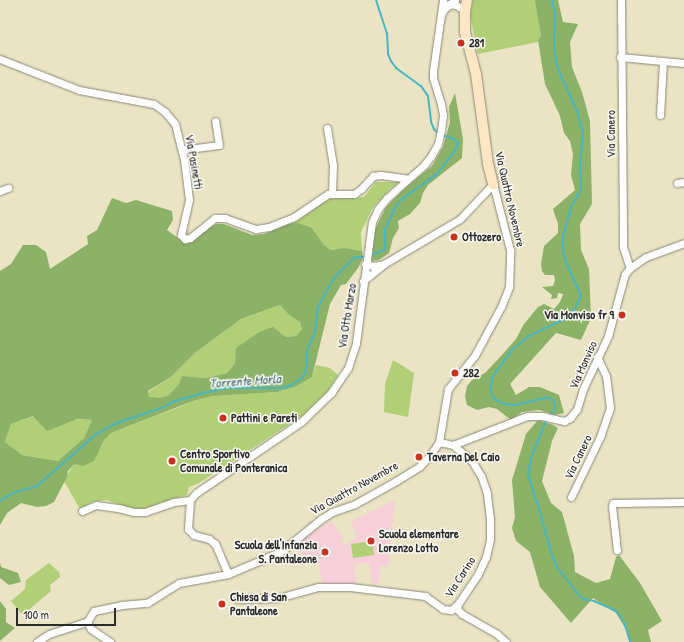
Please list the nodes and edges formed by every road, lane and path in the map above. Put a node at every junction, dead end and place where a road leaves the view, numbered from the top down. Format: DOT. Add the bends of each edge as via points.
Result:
graph roads {
  1 [pos="467,0"];
  2 [pos="621,0"];
  3 [pos="449,1"];
  4 [pos="465,11"];
  5 [pos="620,57"];
  6 [pos="0,60"];
  7 [pos="663,61"];
  8 [pos="684,63"];
  9 [pos="660,115"];
  10 [pos="215,121"];
  11 [pos="327,128"];
  12 [pos="182,150"];
  13 [pos="408,179"];
  14 [pos="493,184"];
  15 [pos="8,188"];
  16 [pos="0,191"];
  17 [pos="332,194"];
  18 [pos="684,243"];
  19 [pos="365,264"];
  20 [pos="384,264"];
  21 [pos="630,268"];
  22 [pos="363,281"];
  23 [pos="597,357"];
  24 [pos="439,442"];
  25 [pos="453,445"];
  26 [pos="571,497"];
  27 [pos="190,500"];
  28 [pos="684,502"];
  29 [pos="82,511"];
  30 [pos="617,550"];
  31 [pos="228,574"];
  32 [pos="238,599"];
  33 [pos="458,604"];
  34 [pos="88,622"];
  35 [pos="37,642"];
  36 [pos="110,642"];
  37 [pos="506,642"];
  1 -- 4 [label="street, Via Quattro Novembre"];
  2 -- 5 [label="street, Via Canero"];
  3 -- 4 [label="street, Via Otto Marzo"];
  3 -- 13 [label="street, Via Otto Marzo" via="440,17 433,71 442,110 438,144 424,165"];
  4 -- 14 [label="street, Via Quattro Novembre" via="465,32 476,74"];
  5 -- 7 [label="street"];
  5 -- 21 [label="street, Via Canero" via="623,247"];
  6 -- 12 [label="street, Via Pasinetti" via="79,90 154,104 175,124"];
  7 -- 8 [label="street"];
  7 -- 9 [label="street"];
  10 -- 12 [label="street" via="219,145"];
  11 -- 17 [label="street" via="333,165"];
  12 -- 17 [label="street, Via Pasinetti" via="189,200 181,235 185,239 190,238 215,218 225,218 256,228 278,224"];
  13 -- 17 [label="street, Via Pasinetti" via="372,176 354,194"];
  13 -- 19 [label="street, Via Otto Marzo" via="378,209 372,222"];
  14 -- 20 [label="street" via="460,219"];
  14 -- 24 [label="street, Via Quattro Novembre" via="510,250 509,287 475,355 448,389"];
  15 -- 16 [label="street"];
  18 -- 21 [label="street" via="646,257"];
  19 -- 20 [label="street"];
  19 -- 22 [label="street, Via Otto Marzo"];
  20 -- 22 [label="street"];
  21 -- 23 [label="street, Via Monviso" via="625,274 608,336"];
  22 -- 27 [label="street, Via Otto Marzo" via="353,353 348,368 331,393 301,422 196,493"];
  23 -- 25 [label="street, Via Monviso" via="574,414 564,421 542,416 527,416"];
  23 -- 26 [label="street, Via Canero" via="606,376 610,408 600,437"];
  24 -- 25 [label="street"];
  24 -- 31 [label="street, Via Quattro Novembre" via="420,466 355,504 327,515 282,550"];
  25 -- 33 [label="street, Via Carino" via="477,468 487,493 490,518 490,539 486,558"];
  27 -- 29 [label="street" via="174,502 145,512 96,505"];
  27 -- 31 [label="street" via="188,528 194,535 209,539 215,544"];
  28 -- 30 [label="street" via="613,503"];
  31 -- 34 [label="street, Via Quattro Novembre" via="179,583 147,603 94,611"];
  32 -- 33 [label="street, Via Carino" via="278,598 318,587 350,587 425,596 447,611"];
  33 -- 37 [label="street" via="457,609 462,614"];
  34 -- 35 [label="street" via="49,634"];
  34 -- 36 [label="street" via="91,629"];
}
